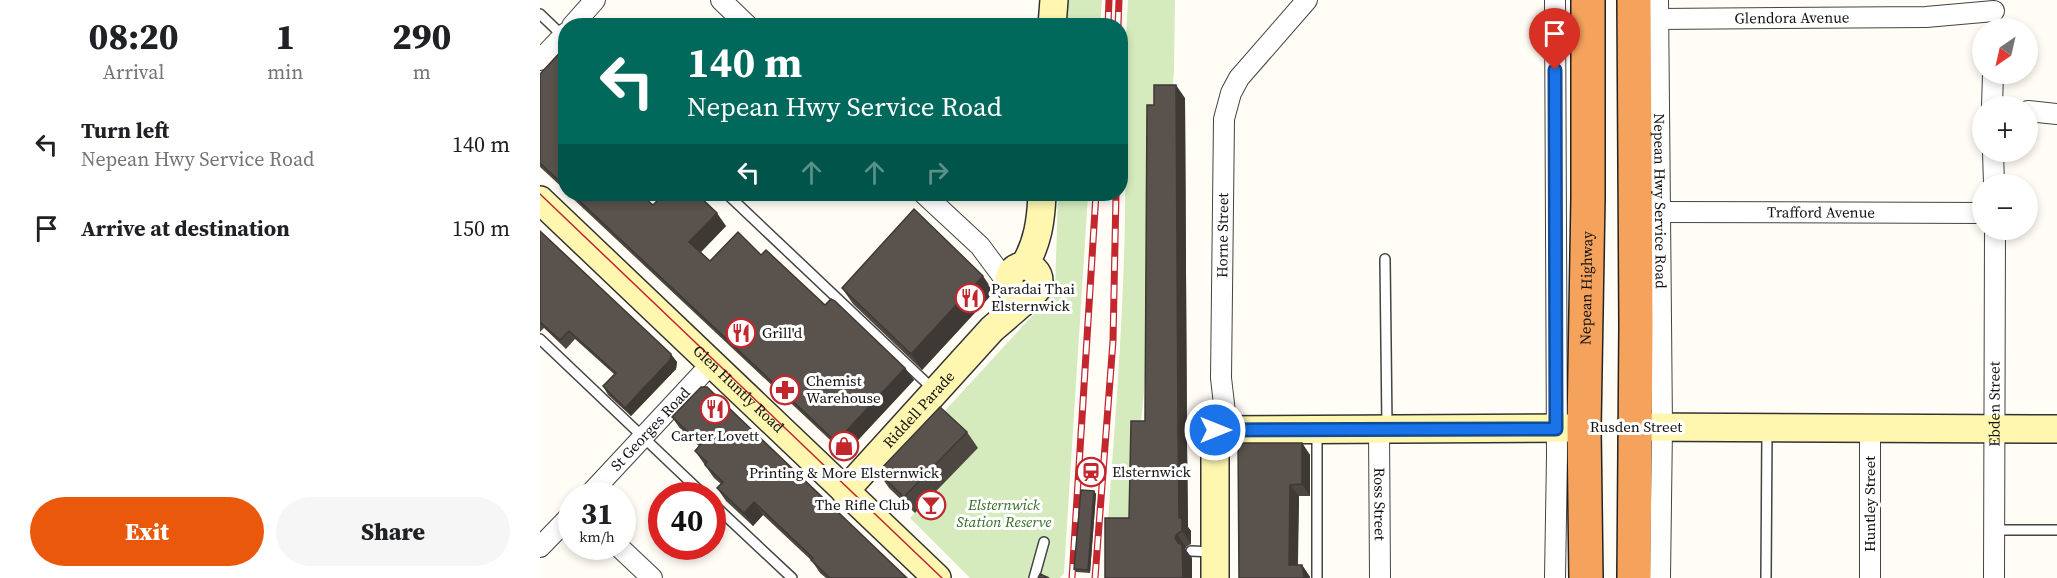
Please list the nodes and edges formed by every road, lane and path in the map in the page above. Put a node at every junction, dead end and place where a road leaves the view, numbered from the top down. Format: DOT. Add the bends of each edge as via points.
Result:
graph roads {
  1 [pos="595,0"];
  2 [pos="721,0"];
  3 [pos="1054,0"];
  4 [pos="1308,0"];
  5 [pos="1555,0"];
  6 [pos="1588,0"];
  7 [pos="1650,6"];
  8 [pos="540,14"];
  9 [pos="1994,16"];
  10 [pos="580,18"];
  11 [pos="739,18"];
  12 [pos="1053,18"];
  13 [pos="558,27"];
  14 [pos="558,42"];
  15 [pos="540,60"];
  16 [pos="2038,112"];
  17 [pos="2057,115"];
  18 [pos="2038,118"];
  19 [pos="540,200"];
  20 [pos="734,201"];
  21 [pos="932,201"];
  22 [pos="1042,201"];
  23 [pos="1659,212"];
  24 [pos="1972,213"];
  25 [pos="1995,240"];
  26 [pos="1385,259"];
  27 [pos="1022,280"];
  28 [pos="540,339"];
  29 [pos="712,363"];
  30 [pos="936,391"];
  31 [pos="1661,401"];
  32 [pos="1609,428"];
  33 [pos="1767,428"];
  34 [pos="1317,429"];
  35 [pos="1383,429"];
  36 [pos="1870,429"];
  37 [pos="1994,429"];
  38 [pos="2057,429"];
  39 [pos="1221,430"];
  40 [pos="643,437"];
  41 [pos="601,482"];
  42 [pos="690,482"];
  43 [pos="845,491"];
  44 [pos="726,516"];
  45 [pos="558,528"];
  46 [pos="1994,530"];
  47 [pos="2057,530"];
  48 [pos="1044,542"];
  49 [pos="540,547"];
  50 [pos="1212,551"];
  51 [pos="633,560"];
  52 [pos="652,578"];
  53 [pos="792,578"];
  54 [pos="937,578"];
  55 [pos="1034,578"];
  56 [pos="1227,578"];
  57 [pos="1317,578"];
  58 [pos="1380,578"];
  59 [pos="1555,578"];
  60 [pos="1588,578"];
  61 [pos="1634,578"];
  62 [pos="1660,578"];
  63 [pos="1766,578"];
  64 [pos="1870,578"];
  65 [pos="1994,578"];
  1 -- 10 [label="street"];
  2 -- 11 [label="street"];
  3 -- 12 [label="street"];
  4 -- 39 [label="street, Horne Street" via="1239,78 1224,119"];
  5 -- 32 [label="street"];
  6 -- 32 [label="highway, Nepean Highway" via="1588,197"];
  7 -- 9 [label="street, Glendora Avenue"];
  7 -- 23 [label="street, Nepean Hwy Service Road"];
  7 -- 32 [label="highway, Nepean Highway"];
  8 -- 13 [label="lane"];
  14 -- 15 [label="street"];
  16 -- 17 [label="street"];
  17 -- 18 [label="street"];
  19 -- 29 [label="street, Glen Huntly Road"];
  20 -- 30 [label="lane"];
  21 -- 27 [label="street"];
  22 -- 27 [label="street, Riddell Parade" via="1040,227"];
  23 -- 24 [label="street, Trafford Avenue"];
  23 -- 31 [label="street, Nepean Hwy Service Road"];
  25 -- 37 [label="street, Ebden Street"];
  26 -- 35 [label="lane"];
  27 -- 30 [label="street, Riddell Parade" via="992,329"];
  28 -- 40 [label="lane"];
  29 -- 40 [label="street, St Georges Road"];
  29 -- 43 [label="street, Glen Huntly Road"];
  30 -- 43 [label="street, Riddell Parade"];
  31 -- 32 [label="street, Nepean Highway"];
  32 -- 33 [label="street, Rusden Street"];
  32 -- 35 [label="street, Rusden Street"];
  32 -- 59 [label="street"];
  32 -- 60 [label="highway" via="1606,524"];
  32 -- 61 [label="highway, Nepean Highway"];
  32 -- 62 [label="street"];
  33 -- 36 [label="street, Rusden Street"];
  33 -- 63 [label="lane"];
  34 -- 35 [label="street, Rusden Street"];
  34 -- 39 [label="street, Rusden Street"];
  34 -- 57 [label="lane"];
  35 -- 58 [label="street, Ross Street"];
  36 -- 37 [label="street, Rusden Street"];
  36 -- 64 [label="street, Huntley Street"];
  37 -- 38 [label="street, Rusden Street"];
  37 -- 46 [label="street, Ebden Street"];
  39 -- 50 [label="street, Horne Street"];
  40 -- 41 [label="street, St Georges Road"];
  40 -- 42 [label="lane"];
  43 -- 54 [label="street, Glen Huntly Road"];
  44 -- 53 [label="lane"];
  45 -- 49 [label="street"];
  46 -- 47 [label="lane"];
  46 -- 65 [label="street, Ebden Street"];
  48 -- 55 [label="lane"];
  50 -- 56 [label="street, Horne Street"];
  51 -- 52 [label="street"];
}
